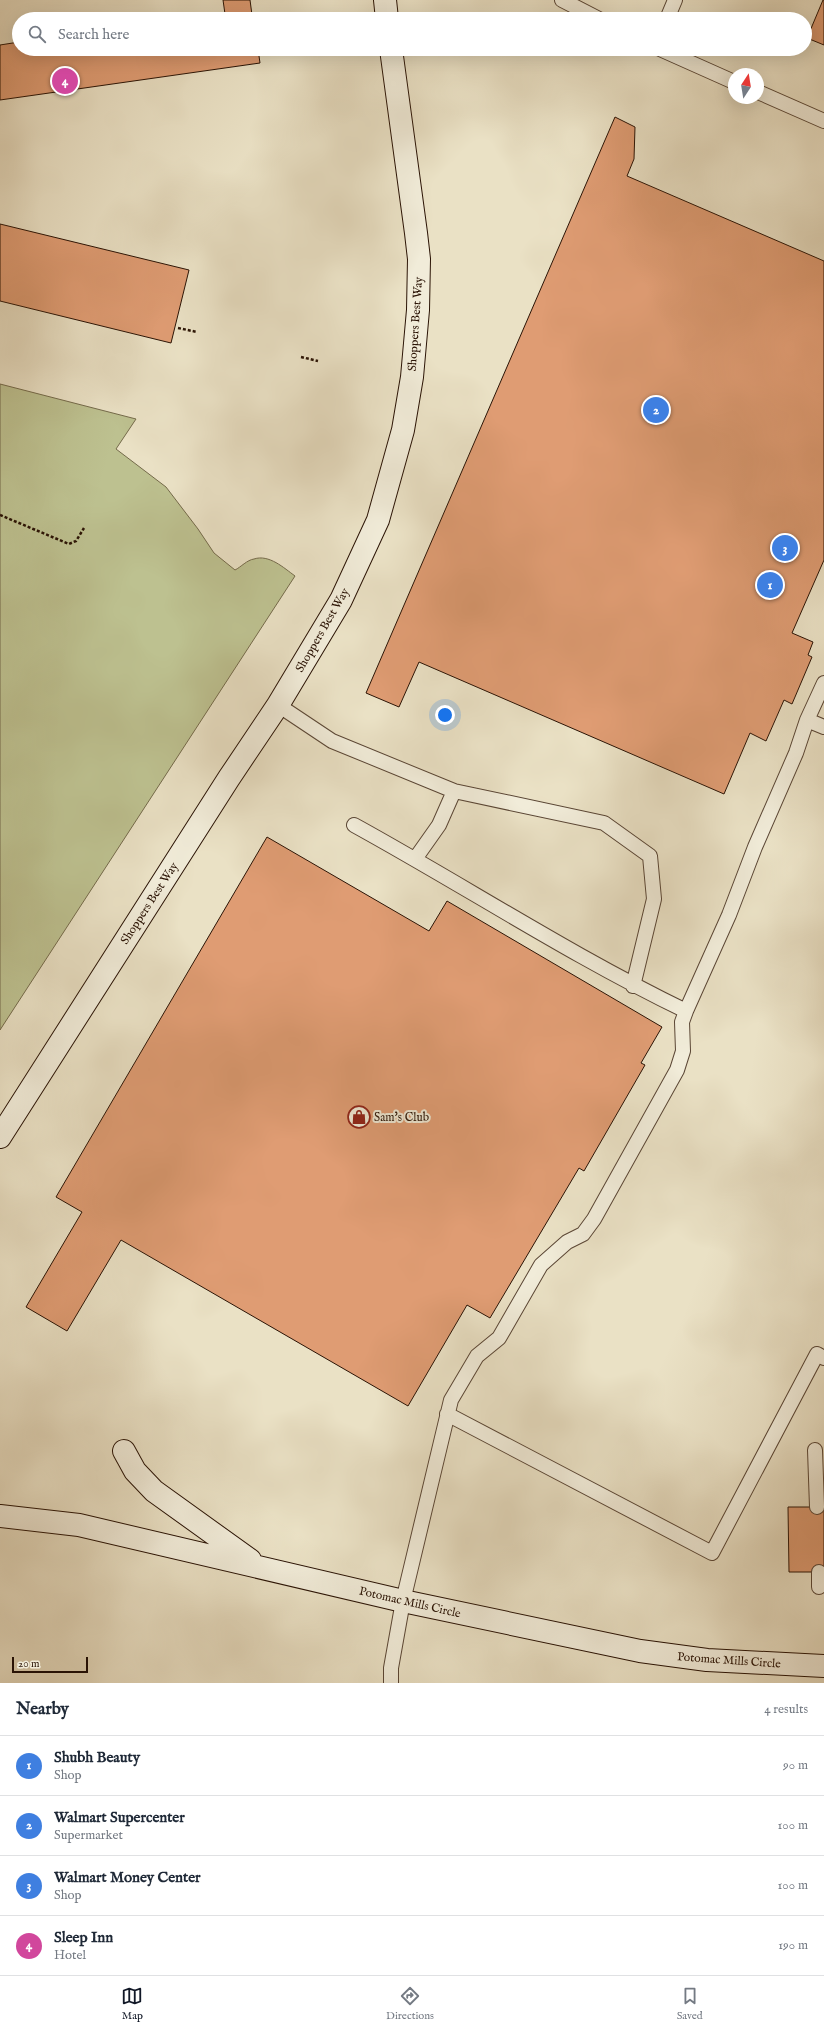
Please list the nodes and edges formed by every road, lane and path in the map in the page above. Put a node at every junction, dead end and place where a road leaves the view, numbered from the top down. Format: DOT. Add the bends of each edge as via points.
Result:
graph roads {
  1 [pos="385,0"];
  2 [pos="562,0"];
  3 [pos="675,0"];
  4 [pos="386,12"];
  5 [pos="585,12"];
  6 [pos="670,12"];
  7 [pos="392,56"];
  8 [pos="676,56"];
  9 [pos="728,79"];
  10 [pos="764,95"];
  11 [pos="824,121"];
  12 [pos="178,328"];
  13 [pos="197,332"];
  14 [pos="301,357"];
  15 [pos="318,361"];
  16 [pos="0,516"];
  17 [pos="84,528"];
  18 [pos="824,683"];
  19 [pos="278,705"];
  20 [pos="807,720"];
  21 [pos="824,727"];
  22 [pos="454,791"];
  23 [pos="354,826"];
  24 [pos="415,859"];
  25 [pos="633,986"];
  26 [pos="686,1011"];
  27 [pos="0,1137"];
  28 [pos="824,1358"];
  29 [pos="447,1414"];
  30 [pos="815,1450"];
  31 [pos="124,1451"];
  32 [pos="817,1507"];
  33 [pos="0,1516"];
  34 [pos="261,1567"];
  35 [pos="819,1572"];
  36 [pos="819,1587"];
  37 [pos="403,1601"];
  38 [pos="824,1666"];
  39 [pos="391,1683"];
  1 -- 4 [label="street"];
  2 -- 5 [label="lane"];
  3 -- 6 [label="lane"];
  7 -- 19 [label="street, Shoppers Best Way" via="419,259 418,310 412,377 404,423 378,520 341,600"];
  8 -- 9 [label="lane"];
  10 -- 11 [label="lane"];
  12 -- 13 [label="path"];
  14 -- 15 [label="path"];
  16 -- 17 [label="path" via="69,544 76,541"];
  18 -- 20 [label="lane"];
  19 -- 22 [label="lane" via="332,742"];
  19 -- 27 [label="street, Shoppers Best Way"];
  20 -- 21 [label="lane"];
  20 -- 26 [label="lane" via="796,753 766,818 729,915"];
  22 -- 24 [label="lane" via="439,825"];
  22 -- 25 [label="lane" via="604,823 650,856 654,899"];
  23 -- 24 [label="lane"];
  24 -- 25 [label="lane"];
  25 -- 26 [label="lane"];
  26 -- 29 [label="lane" via="682,1022 684,1051 677,1070 594,1219 583,1234 567,1242 541,1265 499,1338 477,1356 451,1400"];
  28 -- 29 [label="lane" via="817,1354 712,1553"];
  29 -- 37 [label="lane"];
  30 -- 32 [label="lane"];
  31 -- 34 [label="street" via="136,1471 154,1491"];
  33 -- 34 [label="street, Potomac Mills Circle" via="79,1525"];
  34 -- 37 [label="street, Potomac Mills Circle"];
  35 -- 36 [label="lane"];
  37 -- 38 [label="street, Potomac Mills Circle" via="640,1651 707,1660"];
  37 -- 39 [label="lane" via="391,1668"];
}
